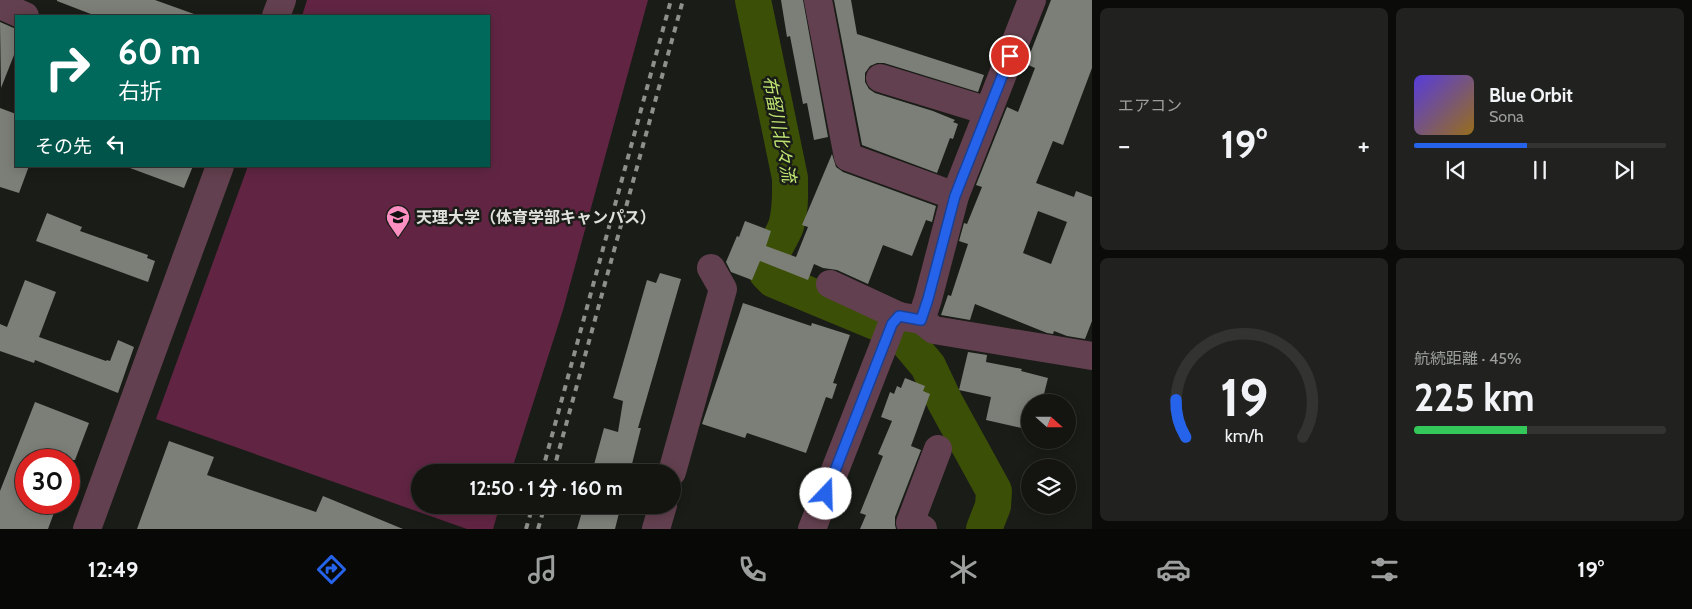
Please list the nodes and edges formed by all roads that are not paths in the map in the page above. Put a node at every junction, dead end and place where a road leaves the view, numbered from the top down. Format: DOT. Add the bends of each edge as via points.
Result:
graph roads {
  1 [pos="282,0"];
  2 [pos="818,0"];
  3 [pos="1032,0"];
  4 [pos="0,5"];
  5 [pos="23,15"];
  6 [pos="276,15"];
  7 [pos="880,78"];
  8 [pos="988,111"];
  9 [pos="220,167"];
  10 [pos="955,196"];
  11 [pos="711,268"];
  12 [pos="830,284"];
  13 [pos="900,324"];
  14 [pos="1091,353"];
  15 [pos="938,449"];
  16 [pos="674,464"];
  17 [pos="660,514"];
  18 [pos="87,529"];
  19 [pos="656,529"];
  20 [pos="812,529"];
  21 [pos="923,529"];
  1 -- 6 [label="street"];
  2 -- 10 [label="street" via="848,157"];
  3 -- 8 [label="street"];
  4 -- 5 [label="street"];
  7 -- 8 [label="street"];
  8 -- 10 [label="street"];
  9 -- 18 [label="street"];
  10 -- 13 [label="street" via="928,299"];
  11 -- 16 [label="street" via="723,289"];
  12 -- 13 [label="street"];
  13 -- 14 [label="street"];
  13 -- 20 [label="street"];
  15 -- 21 [label="street" via="910,524"];
  17 -- 19 [label="street"];
}
